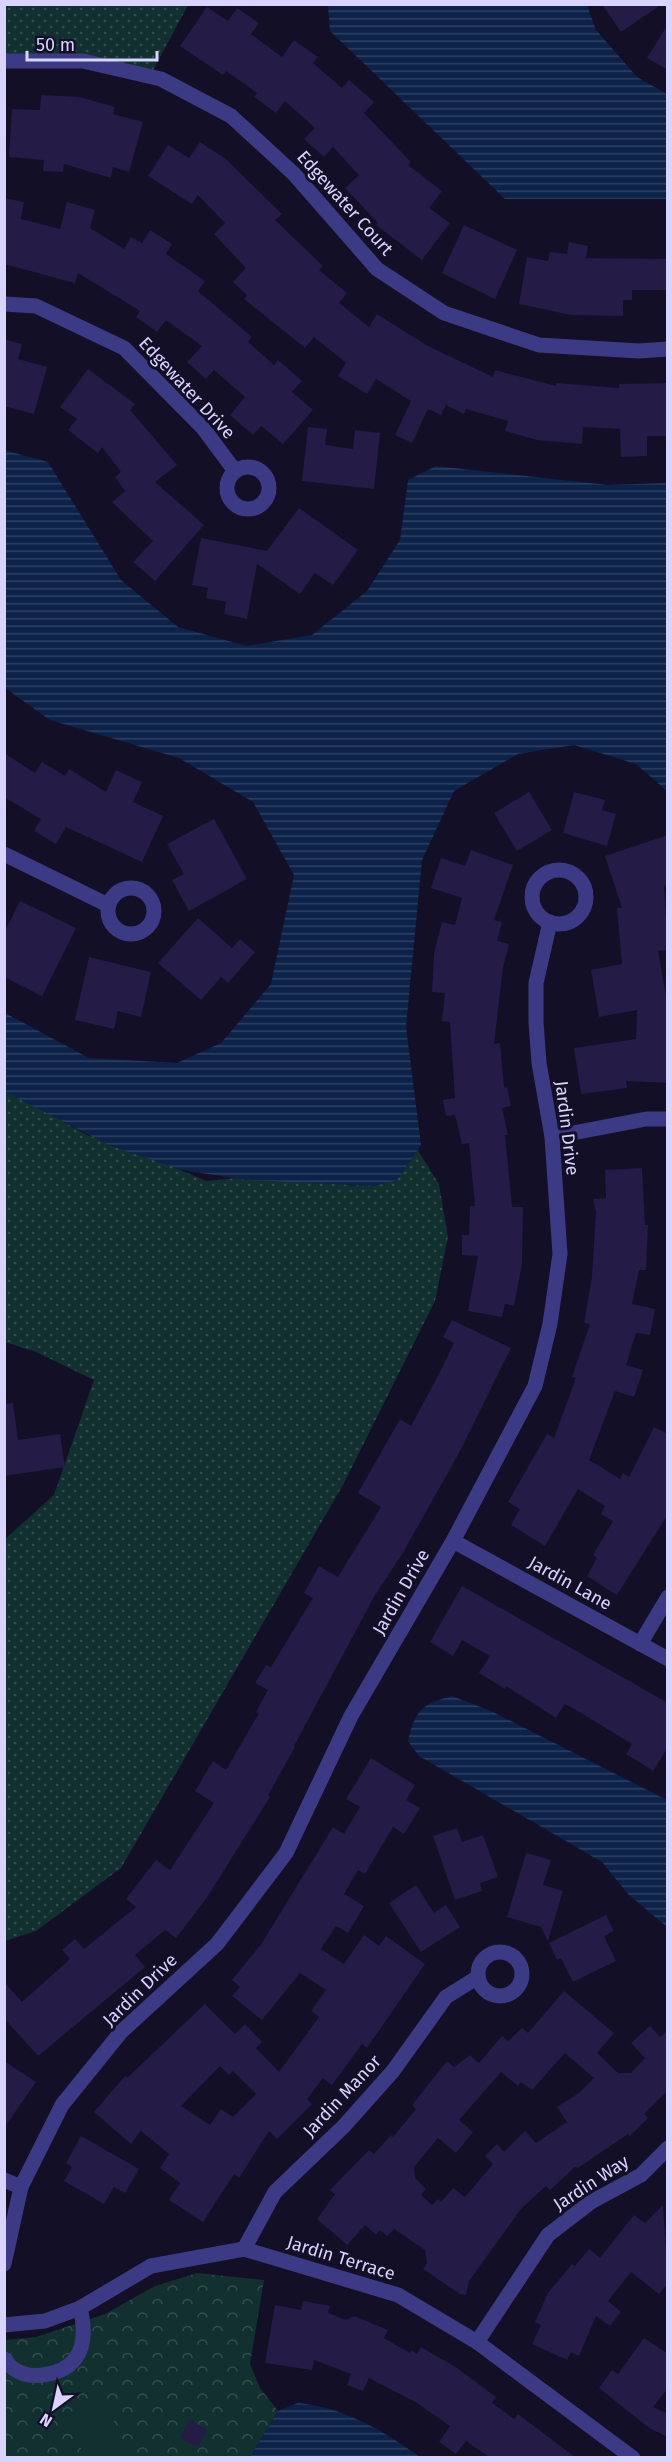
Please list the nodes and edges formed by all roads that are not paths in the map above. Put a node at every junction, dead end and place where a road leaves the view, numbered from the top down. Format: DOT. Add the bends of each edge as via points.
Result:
graph roads {
  1 [pos="4,61"];
  2 [pos="4,304"];
  3 [pos="668,349"];
  4 [pos="235,471"];
  5 [pos="4,854"];
  6 [pos="108,905"];
  7 [pos="550,922"];
  8 [pos="668,1119"];
  9 [pos="552,1137"];
  10 [pos="453,1541"];
  11 [pos="668,1597"];
  12 [pos="640,1644"];
  13 [pos="668,1659"];
  14 [pos="478,1977"];
  15 [pos="668,2148"];
  16 [pos="4,2180"];
  17 [pos="21,2187"];
  18 [pos="244,2249"];
  19 [pos="4,2264"];
  20 [pos="80,2308"];
  21 [pos="4,2325"];
  22 [pos="477,2342"];
  23 [pos="4,2359"];
  24 [pos="633,2457"];
  1 -- 3 [label="street, Edgewater Court" via="83,61 161,79 231,116 294,174 376,269 444,314 539,345"];
  2 -- 4 [label="street, Edgewater Drive" via="36,306 124,348 202,428"];
  5 -- 6 [label="street"];
  7 -- 9 [label="street, Jardin Drive" via="536,983 539,1063"];
  8 -- 9 [label="street" via="646,1119"];
  9 -- 10 [label="street, Jardin Drive" via="560,1254 550,1324 535,1386"];
  10 -- 12 [label="street, Jardin Lane"];
  10 -- 17 [label="street, Jardin Drive" via="351,1716 286,1853 217,1944 121,2032 62,2105"];
  11 -- 12 [label="street"];
  12 -- 13 [label="street, Jardin Lane"];
  14 -- 18 [label="street, Jardin Manor" via="446,1997 393,2071 344,2126 275,2192"];
  15 -- 22 [label="street, Jardin Way" via="641,2175 591,2202 548,2235"];
  16 -- 17 [label="street"];
  17 -- 19 [label="street, Jardin Drive"];
  18 -- 20 [label="street, Jardin Terrace" via="151,2266"];
  18 -- 22 [label="street, Jardin Terrace" via="398,2295"];
  20 -- 21 [label="street, Jardin Terrace" via="45,2321"];
  20 -- 23 [label="street" via="83,2341 75,2359 66,2367 30,2376 14,2370"];
  22 -- 24 [label="street, Jardin Terrace"];
}
